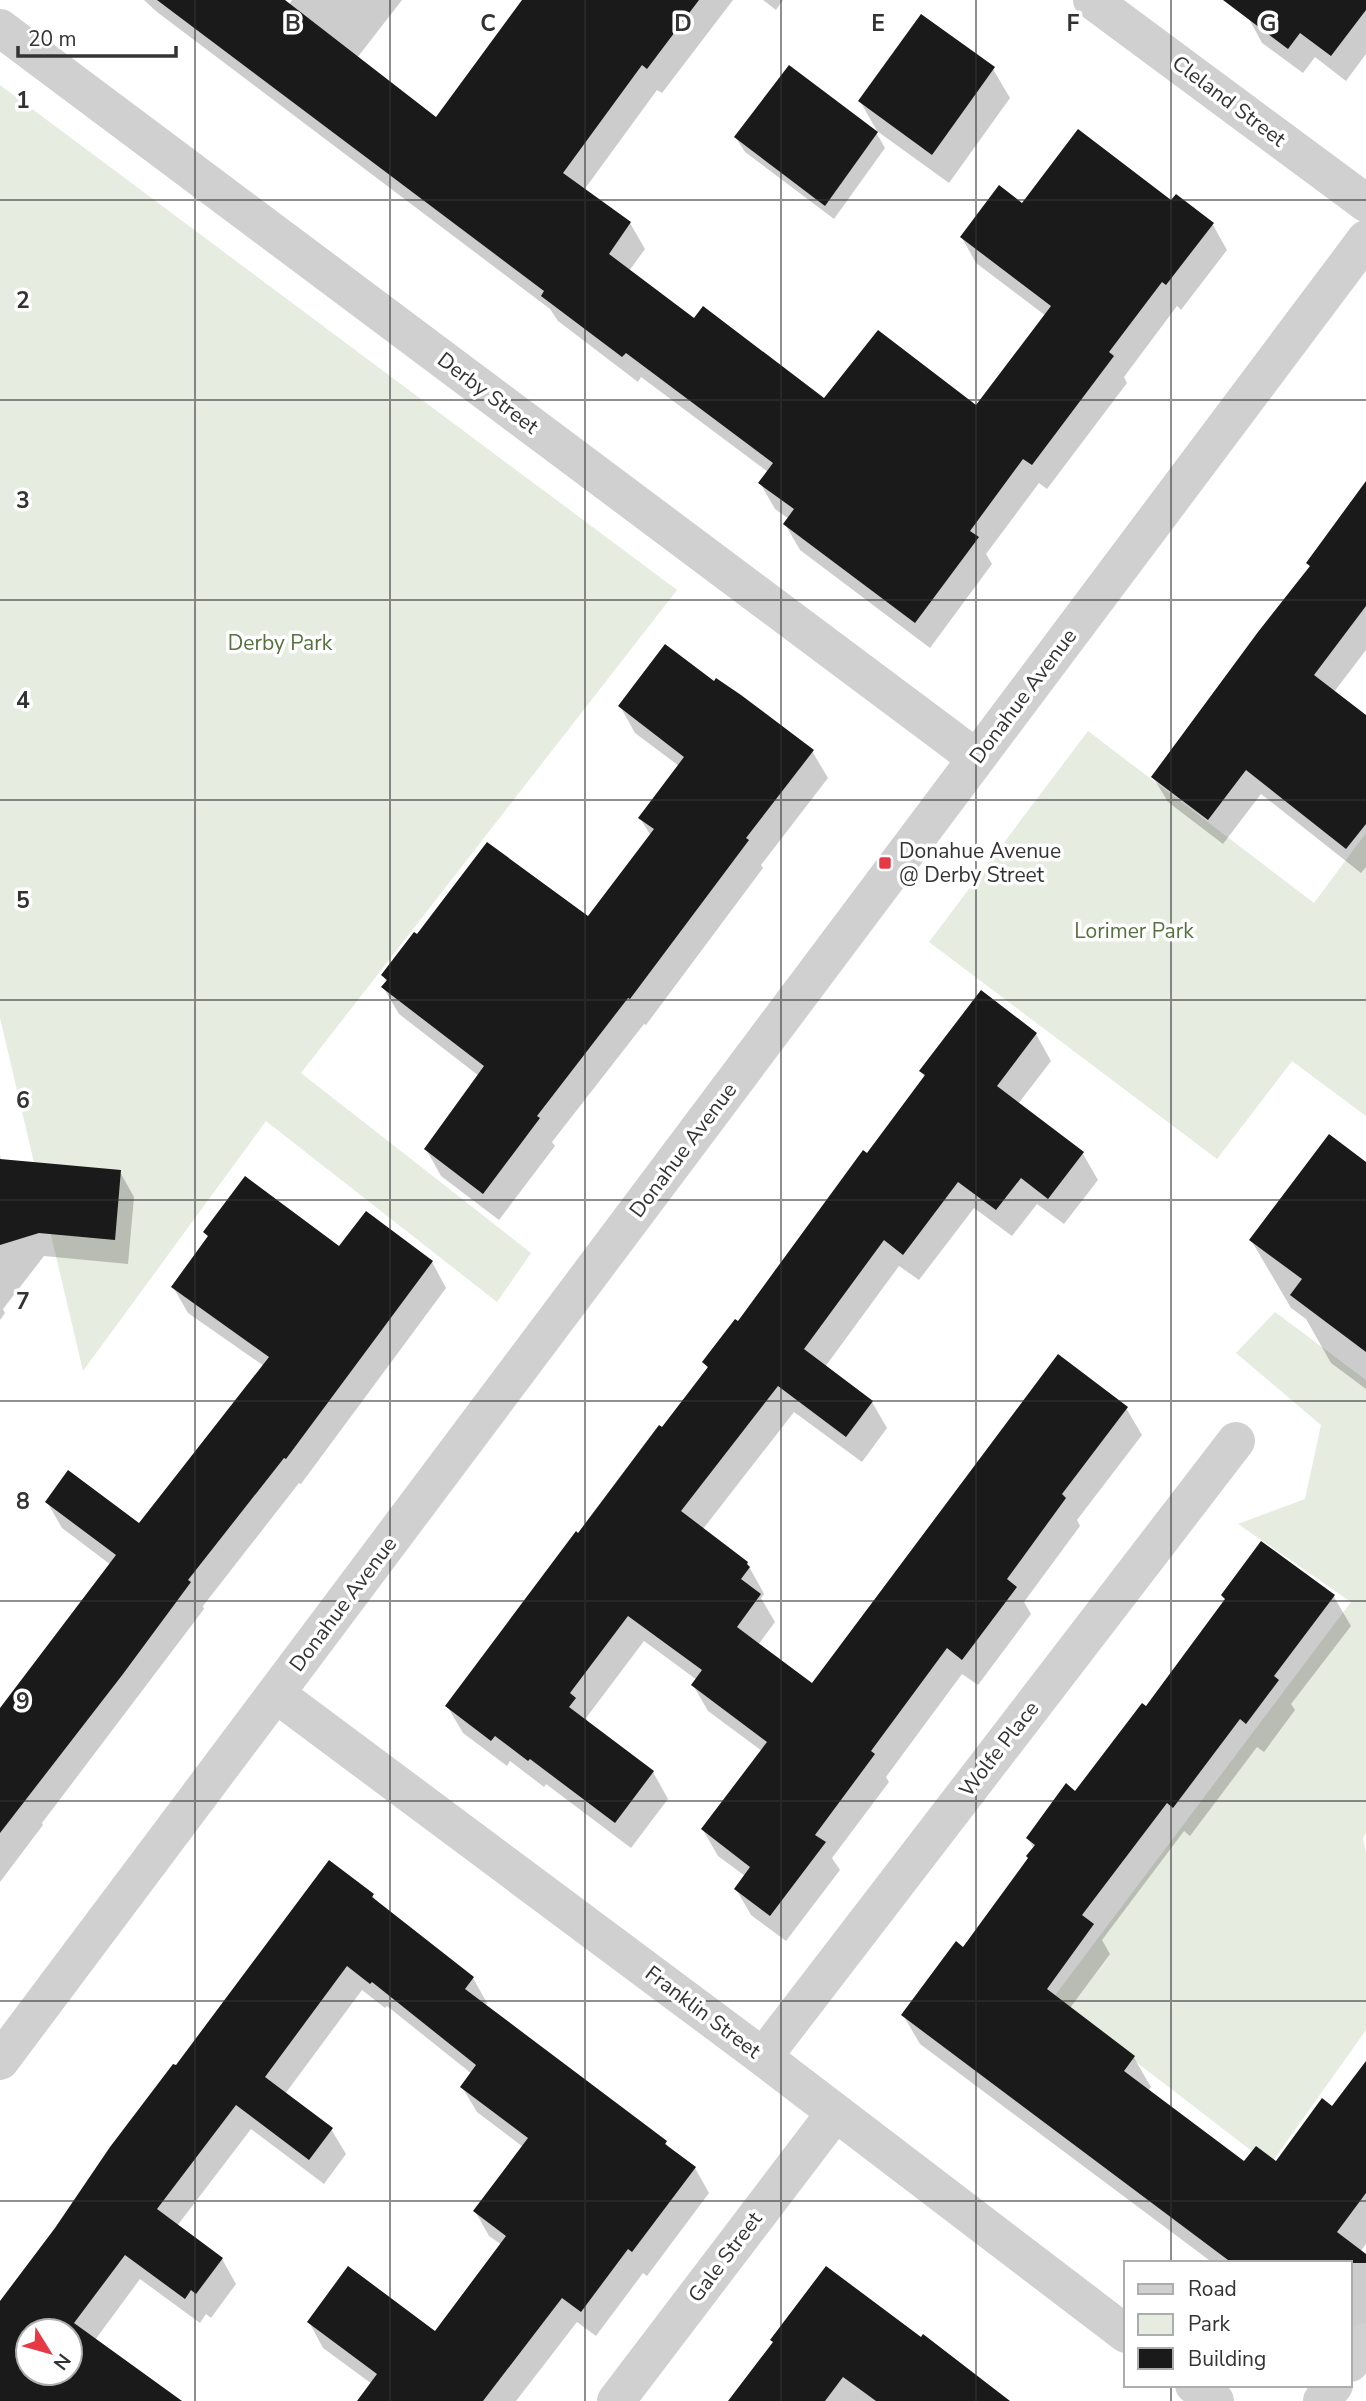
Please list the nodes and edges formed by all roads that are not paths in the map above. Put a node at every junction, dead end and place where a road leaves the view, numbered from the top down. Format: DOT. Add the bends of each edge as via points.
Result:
graph roads {
  1 [pos="1092,0"];
  2 [pos="0,28"];
  3 [pos="1366,203"];
  4 [pos="1366,239"];
  5 [pos="976,758"];
  6 [pos="1236,1441"];
  7 [pos="276,1694"];
  8 [pos="763,2057"];
  9 [pos="0,2062"];
  10 [pos="835,2113"];
  11 [pos="1124,2332"];
  12 [pos="1366,2342"];
  13 [pos="1352,2360"];
  14 [pos="1197,2387"];
  15 [pos="616,2401"];
  16 [pos="1215,2401"];
  1 -- 3 [label="street, Cleland Street"];
  2 -- 5 [label="street, Derby Street"];
  4 -- 5 [label="street, Donahue Avenue"];
  5 -- 7 [label="street, Donahue Avenue"];
  6 -- 8 [label="street, Wolfe Place"];
  7 -- 8 [label="street, Franklin Street"];
  7 -- 9 [label="street, Donahue Avenue"];
  8 -- 10 [label="street, Franklin Street"];
  10 -- 11 [label="street, Franklin Street"];
  10 -- 15 [label="street, Gale Street"];
  12 -- 13 [label="street"];
  14 -- 16 [label="street"];
}
